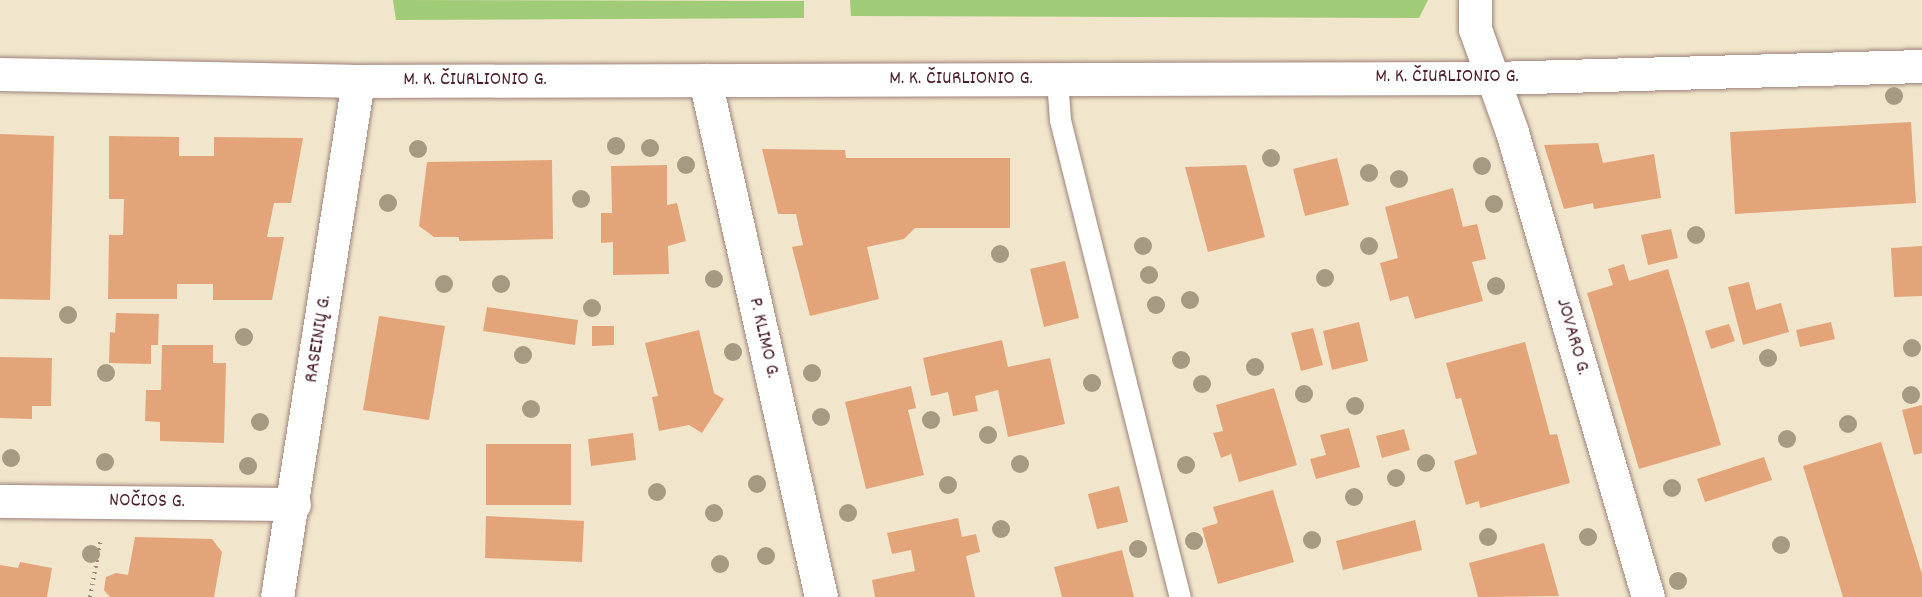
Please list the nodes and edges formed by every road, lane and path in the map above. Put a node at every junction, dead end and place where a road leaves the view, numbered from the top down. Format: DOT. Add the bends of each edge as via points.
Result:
graph roads {
  1 [pos="1475,0"];
  2 [pos="1922,66"];
  3 [pos="0,74"];
  4 [pos="1493,78"];
  5 [pos="1058,79"];
  6 [pos="705,80"];
  7 [pos="358,81"];
  8 [pos="0,501"];
  9 [pos="107,502"];
  10 [pos="294,504"];
  11 [pos="90,597"];
  12 [pos="277,597"];
  13 [pos="821,597"];
  14 [pos="1180,597"];
  15 [pos="1648,597"];
  1 -- 4 [label="street, JOVARO G." via="1475,29"];
  2 -- 4 [label="street, M. K. ČIURLIONIO G."];
  3 -- 7 [label="street, M. K. ČIURLIONIO G."];
  4 -- 5 [label="street, M. K. ČIURLIONIO G."];
  4 -- 15 [label="street, JOVARO G."];
  5 -- 6 [label="street, M. K. ČIURLIONIO G."];
  5 -- 14 [label="lane" via="1060,120"];
  6 -- 7 [label="street, M. K. ČIURLIONIO G."];
  6 -- 13 [label="street, P. KLIMO G."];
  7 -- 10 [label="street, RASEINIŲ G."];
  8 -- 9 [label="street, NOČIOS G."];
  9 -- 10 [label="street, NOČIOS G."];
  9 -- 11 [label="path"];
  10 -- 12 [label="street, RASEINIŲ G."];
}
